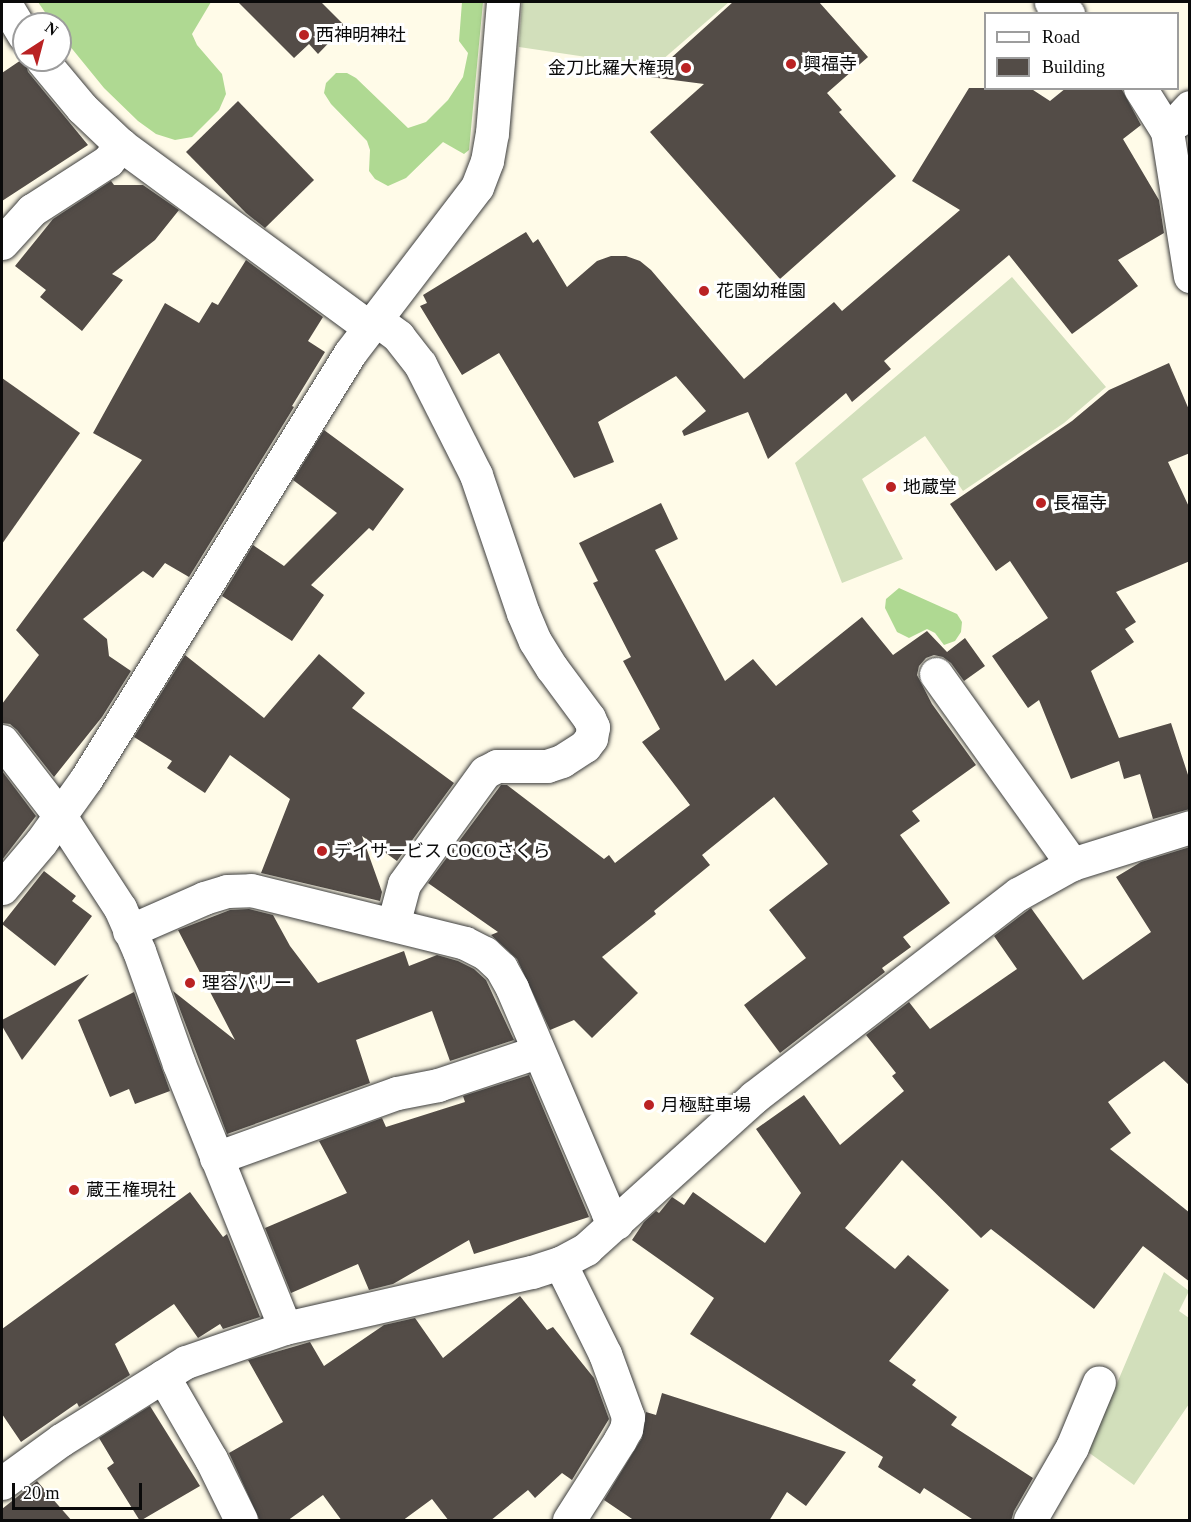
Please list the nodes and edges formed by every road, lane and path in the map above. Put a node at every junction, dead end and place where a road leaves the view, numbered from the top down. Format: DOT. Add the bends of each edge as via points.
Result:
graph roads {
  1 [pos="4,2"];
  2 [pos="503,2"];
  3 [pos="1051,2"];
  4 [pos="1065,12"];
  5 [pos="12,15"];
  6 [pos="52,72"];
  7 [pos="1143,90"];
  8 [pos="1177,117"];
  9 [pos="121,145"];
  10 [pos="2,243"];
  11 [pos="1190,276"];
  12 [pos="372,323"];
  13 [pos="936,674"];
  14 [pos="2,741"];
  15 [pos="60,816"];
  16 [pos="1190,827"];
  17 [pos="1072,864"];
  18 [pos="2,888"];
  19 [pos="393,925"];
  20 [pos="129,931"];
  21 [pos="537,1052"];
  22 [pos="216,1158"];
  23 [pos="617,1223"];
  24 [pos="560,1263"];
  25 [pos="285,1329"];
  26 [pos="163,1376"];
  27 [pos="1100,1382"];
  28 [pos="6,1468"];
  29 [pos="241,1521"];
  30 [pos="568,1521"];
  31 [pos="1030,1521"];
  1 -- 5 [label="street"];
  2 -- 12 [label="street" via="492,133 480,180"];
  3 -- 4 [label="street"];
  6 -- 9 [label="street"];
  7 -- 8 [label="street"];
  8 -- 11 [label="street" via="1170,146"];
  9 -- 10 [label="street" via="108,160 32,210"];
  9 -- 12 [label="street"];
  12 -- 15 [label="street" via="327,387"];
  12 -- 19 [label="street" via="398,336 420,364 476,475 535,641 593,727 585,746 562,761 547,766 497,766 486,772 404,884"];
  13 -- 17 [label="street"];
  14 -- 15 [label="street"];
  15 -- 18 [label="street"];
  15 -- 20 [label="street" via="120,908"];
  16 -- 17 [label="street"];
  17 -- 23 [label="street" via="1018,894 778,1078 715,1130"];
  19 -- 20 [label="street" via="251,890 227,891 204,898"];
  19 -- 21 [label="street" via="465,943 485,953 512,988"];
  20 -- 22 [label="street"];
  21 -- 22 [label="street" via="438,1086 397,1093"];
  21 -- 23 [label="street" via="608,1214"];
  22 -- 25 [label="street"];
  23 -- 24 [label="street" via="586,1249"];
  24 -- 25 [label="street"];
  24 -- 30 [label="street" via="605,1354 628,1417 621,1440"];
  25 -- 26 [label="street" via="203,1356"];
  26 -- 28 [label="street"];
  26 -- 29 [label="street"];
  27 -- 31 [label="street" via="1067,1457"];
}
